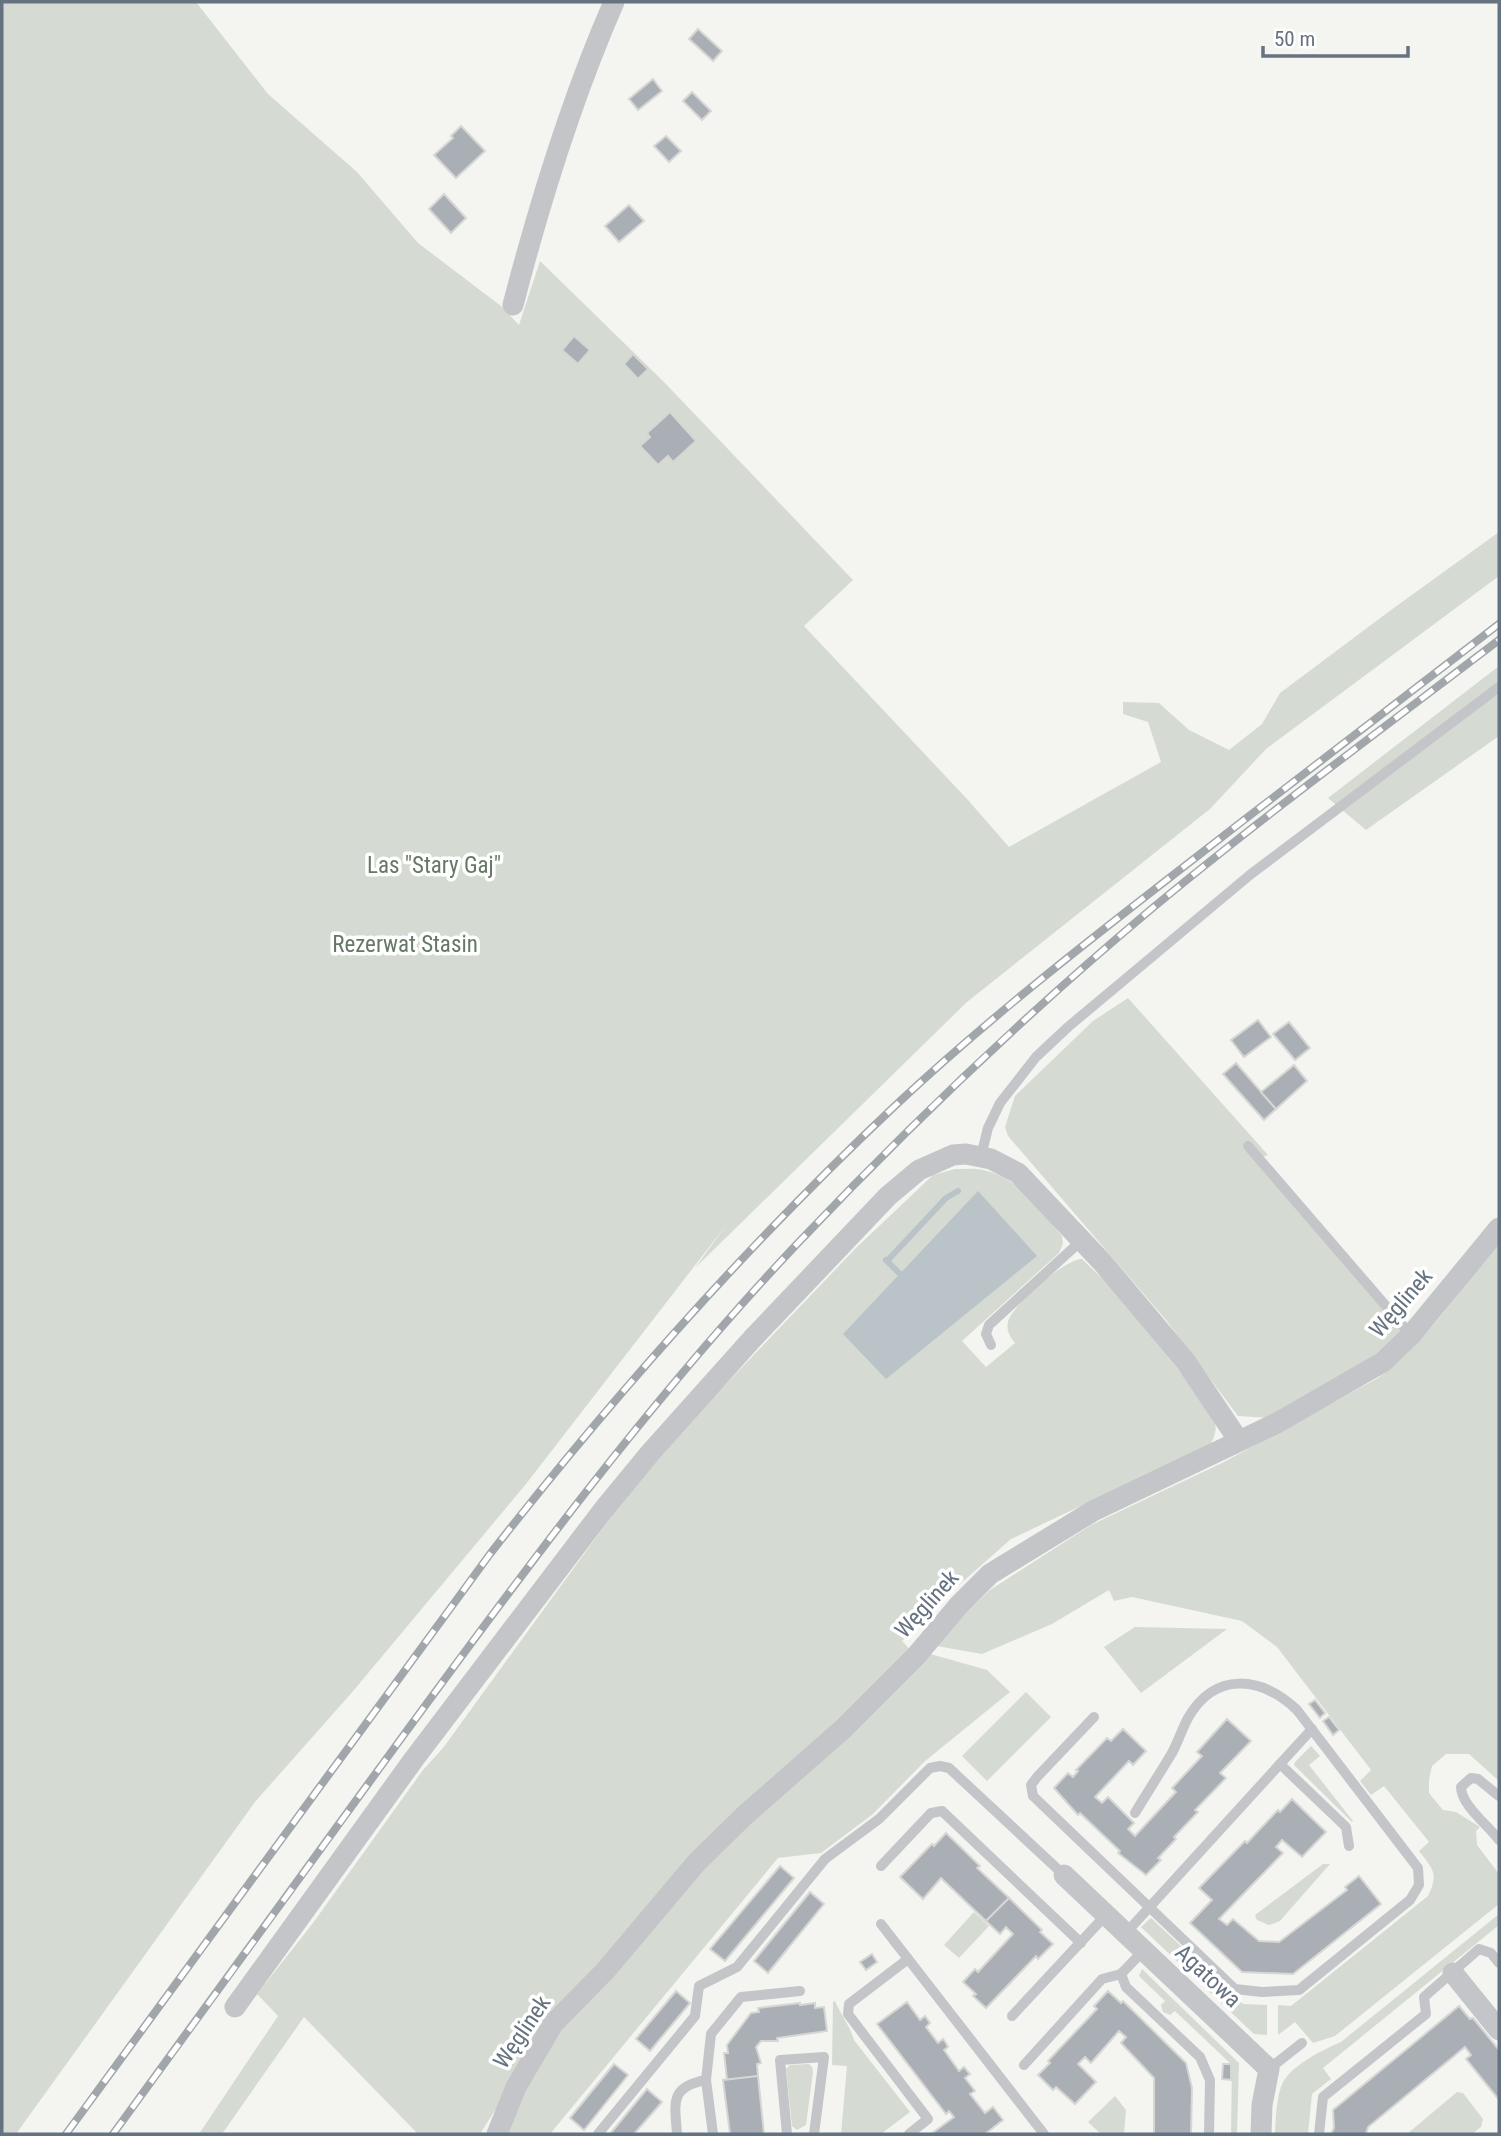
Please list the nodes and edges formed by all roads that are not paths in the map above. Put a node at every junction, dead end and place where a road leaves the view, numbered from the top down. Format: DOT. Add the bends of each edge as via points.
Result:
graph roads {
  1 [pos="614,2"];
  2 [pos="513,305"];
  3 [pos="1499,687"];
  4 [pos="1248,1146"];
  5 [pos="981,1156"];
  6 [pos="1499,1228"];
  7 [pos="1082,1240"];
  8 [pos="1411,1335"];
  9 [pos="991,1345"];
  10 [pos="1238,1441"];
  11 [pos="1094,1717"];
  12 [pos="1312,1729"];
  13 [pos="1280,1765"];
  14 [pos="1499,1796"];
  15 [pos="1135,1813"];
  16 [pos="1499,1840"];
  17 [pos="1349,1846"];
  18 [pos="881,1866"];
  19 [pos="1064,1875"];
  20 [pos="1149,1907"];
  21 [pos="1105,1916"];
  22 [pos="881,1924"];
  23 [pos="1125,1934"];
  24 [pos="1082,1943"];
  25 [pos="1143,1951"];
  26 [pos="908,1959"];
  27 [pos="1499,1963"];
  28 [pos="1453,1973"];
  29 [pos="1121,1974"];
  30 [pos="800,1992"];
  31 [pos="235,2007"];
  32 [pos="1012,2015"];
  33 [pos="1499,2030"];
  34 [pos="1302,2043"];
  35 [pos="1024,2065"];
  36 [pos="1269,2069"];
  37 [pos="706,2080"];
  38 [pos="497,2134"];
  39 [pos="598,2134"];
  40 [pos="677,2134"];
  41 [pos="713,2134"];
  42 [pos="787,2134"];
  43 [pos="814,2134"];
  44 [pos="908,2134"];
  45 [pos="1045,2134"];
  46 [pos="1209,2134"];
  47 [pos="1261,2134"];
  48 [pos="1319,2134"];
  1 -- 2 [label="street" via="558,145"];
  3 -- 5 [label="lane" via="1251,874 1068,1027 1036,1057 1000,1103"];
  4 -- 8 [label="lane"];
  5 -- 7 [label="street" via="1018,1173"];
  5 -- 31 [label="street" via="953,1156 919,1170 904,1182 715,1379 604,1509 414,1759"];
  6 -- 8 [label="street, Węglinek"];
  7 -- 9 [label="lane" via="989,1325 986,1334"];
  7 -- 10 [label="street" via="1186,1362"];
  8 -- 10 [label="street, Węglinek" via="1365,1374"];
  10 -- 38 [label="street, Węglinek" via="1093,1511 990,1574 843,1729 697,1862 605,1971 553,2024 516,2087"];
  11 -- 20 [label="lane" via="1037,1777 1031,1785 1033,1797"];
  12 -- 13 [label="lane"];
  12 -- 15 [label="lane" via="1285,1699 1271,1691 1247,1684 1218,1688 1189,1716"];
  12 -- 20 [label="lane" via="1418,1867 1419,1885 1410,1900 1298,1990 1285,1992 1235,1989"];
  13 -- 17 [label="lane" via="1346,1827"];
  13 -- 20 [label="lane"];
  14 -- 16 [label="lane" via="1478,1779 1471,1778 1461,1787 1467,1805"];
  18 -- 24 [label="lane" via="931,1813 942,1811"];
  19 -- 21 [label="street, Agatowa"];
  19 -- 39 [label="lane" via="949,1768 930,1768 879,1819 825,1859 737,1967 699,1986 695,2016"];
  20 -- 23 [label="lane"];
  21 -- 23 [label="street, Agatowa"];
  21 -- 24 [label="lane"];
  22 -- 26 [label="lane"];
  23 -- 25 [label="street, Agatowa"];
  24 -- 32 [label="lane"];
  25 -- 29 [label="lane"];
  25 -- 36 [label="street, Agatowa"];
  26 -- 44 [label="lane" via="849,2004 848,2014 928,2119"];
  26 -- 45 [label="lane"];
  27 -- 28 [label="lane" via="1492,1953 1479,1949"];
  28 -- 33 [label="street"];
  28 -- 48 [label="lane" via="1424,1997 1426,2014 1323,2097"];
  29 -- 35 [label="lane" via="1102,1979"];
  29 -- 46 [label="lane" via="1126,1987 1200,2057 1210,2080"];
  30 -- 37 [label="lane" via="741,1997 711,2034"];
  34 -- 36 [label="lane"];
  36 -- 47 [label="street"];
  37 -- 40 [label="lane" via="681,2089 674,2101"];
  37 -- 41 [label="lane"];
  42 -- 43 [label="lane" via="780,2060 824,2057"];
}
